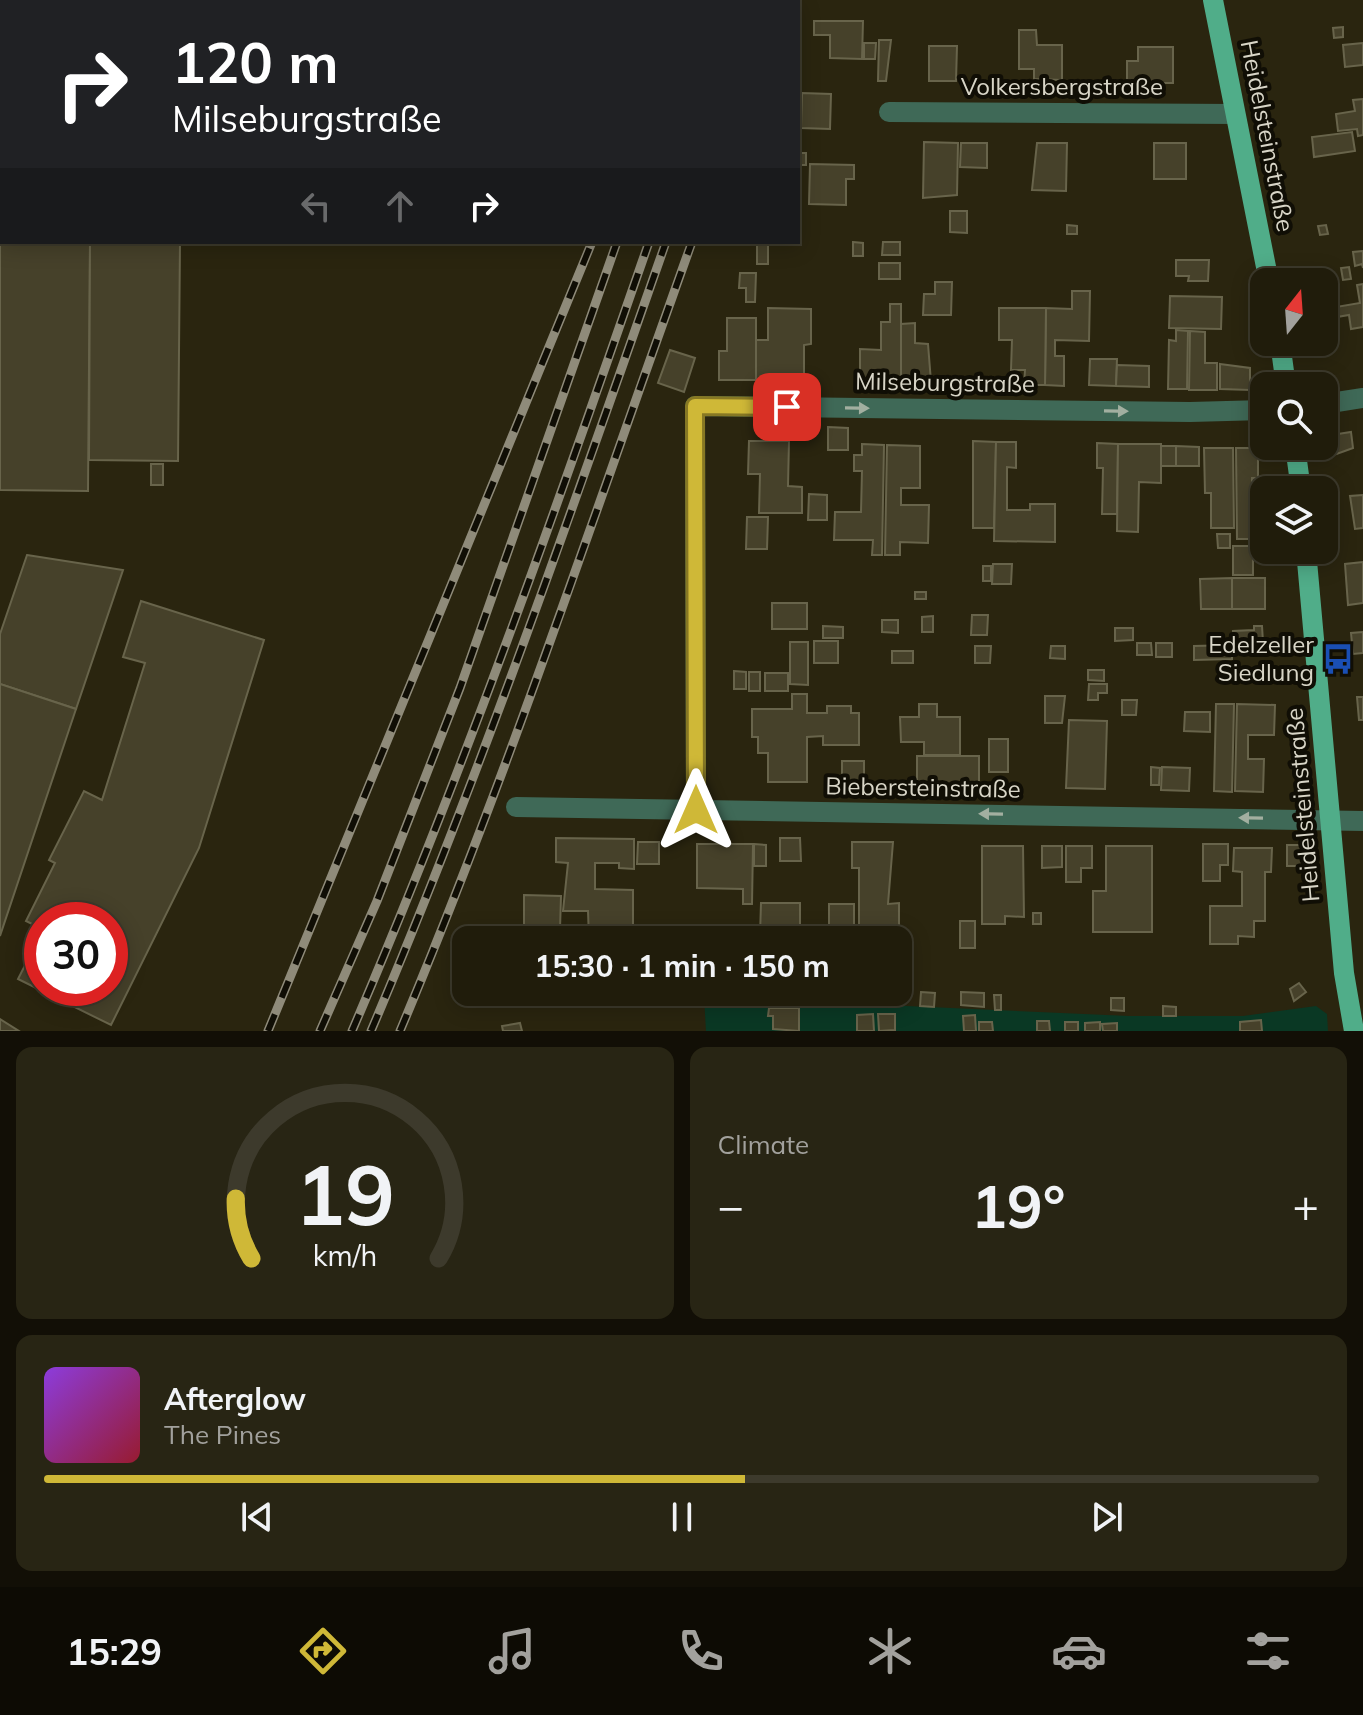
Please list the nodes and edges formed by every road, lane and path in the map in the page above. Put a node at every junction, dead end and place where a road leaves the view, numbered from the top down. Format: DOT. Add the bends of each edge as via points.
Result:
graph roads {
  1 [pos="1213,0"];
  2 [pos="889,112"];
  3 [pos="1235,114"];
  4 [pos="1266,268"];
  5 [pos="1363,398"];
  6 [pos="1338,402"];
  7 [pos="1250,410"];
  8 [pos="1307,564"];
  9 [pos="516,807"];
  10 [pos="696,810"];
  11 [pos="1329,819"];
  12 [pos="1363,821"];
  13 [pos="1354,1031"];
  1 -- 3 [label="main road, Heidelsteinstraße"];
  2 -- 3 [label="street, Volkersbergstraße"];
  3 -- 4 [label="main road, Heidelsteinstraße"];
  5 -- 6 [label="street"];
  10 -- 7 [label="street, Milseburgstraße, one-way" via="695,406"];
  8 -- 11 [label="main road, Heidelsteinstraße"];
  9 -- 10 [label="street, Biebersteinstraße"];
  11 -- 10 [label="street, Biebersteinstraße, one-way"];
  11 -- 12 [label="street, Biebersteinstraße"];
  11 -- 13 [label="main road, Heidelsteinstraße"];
}
